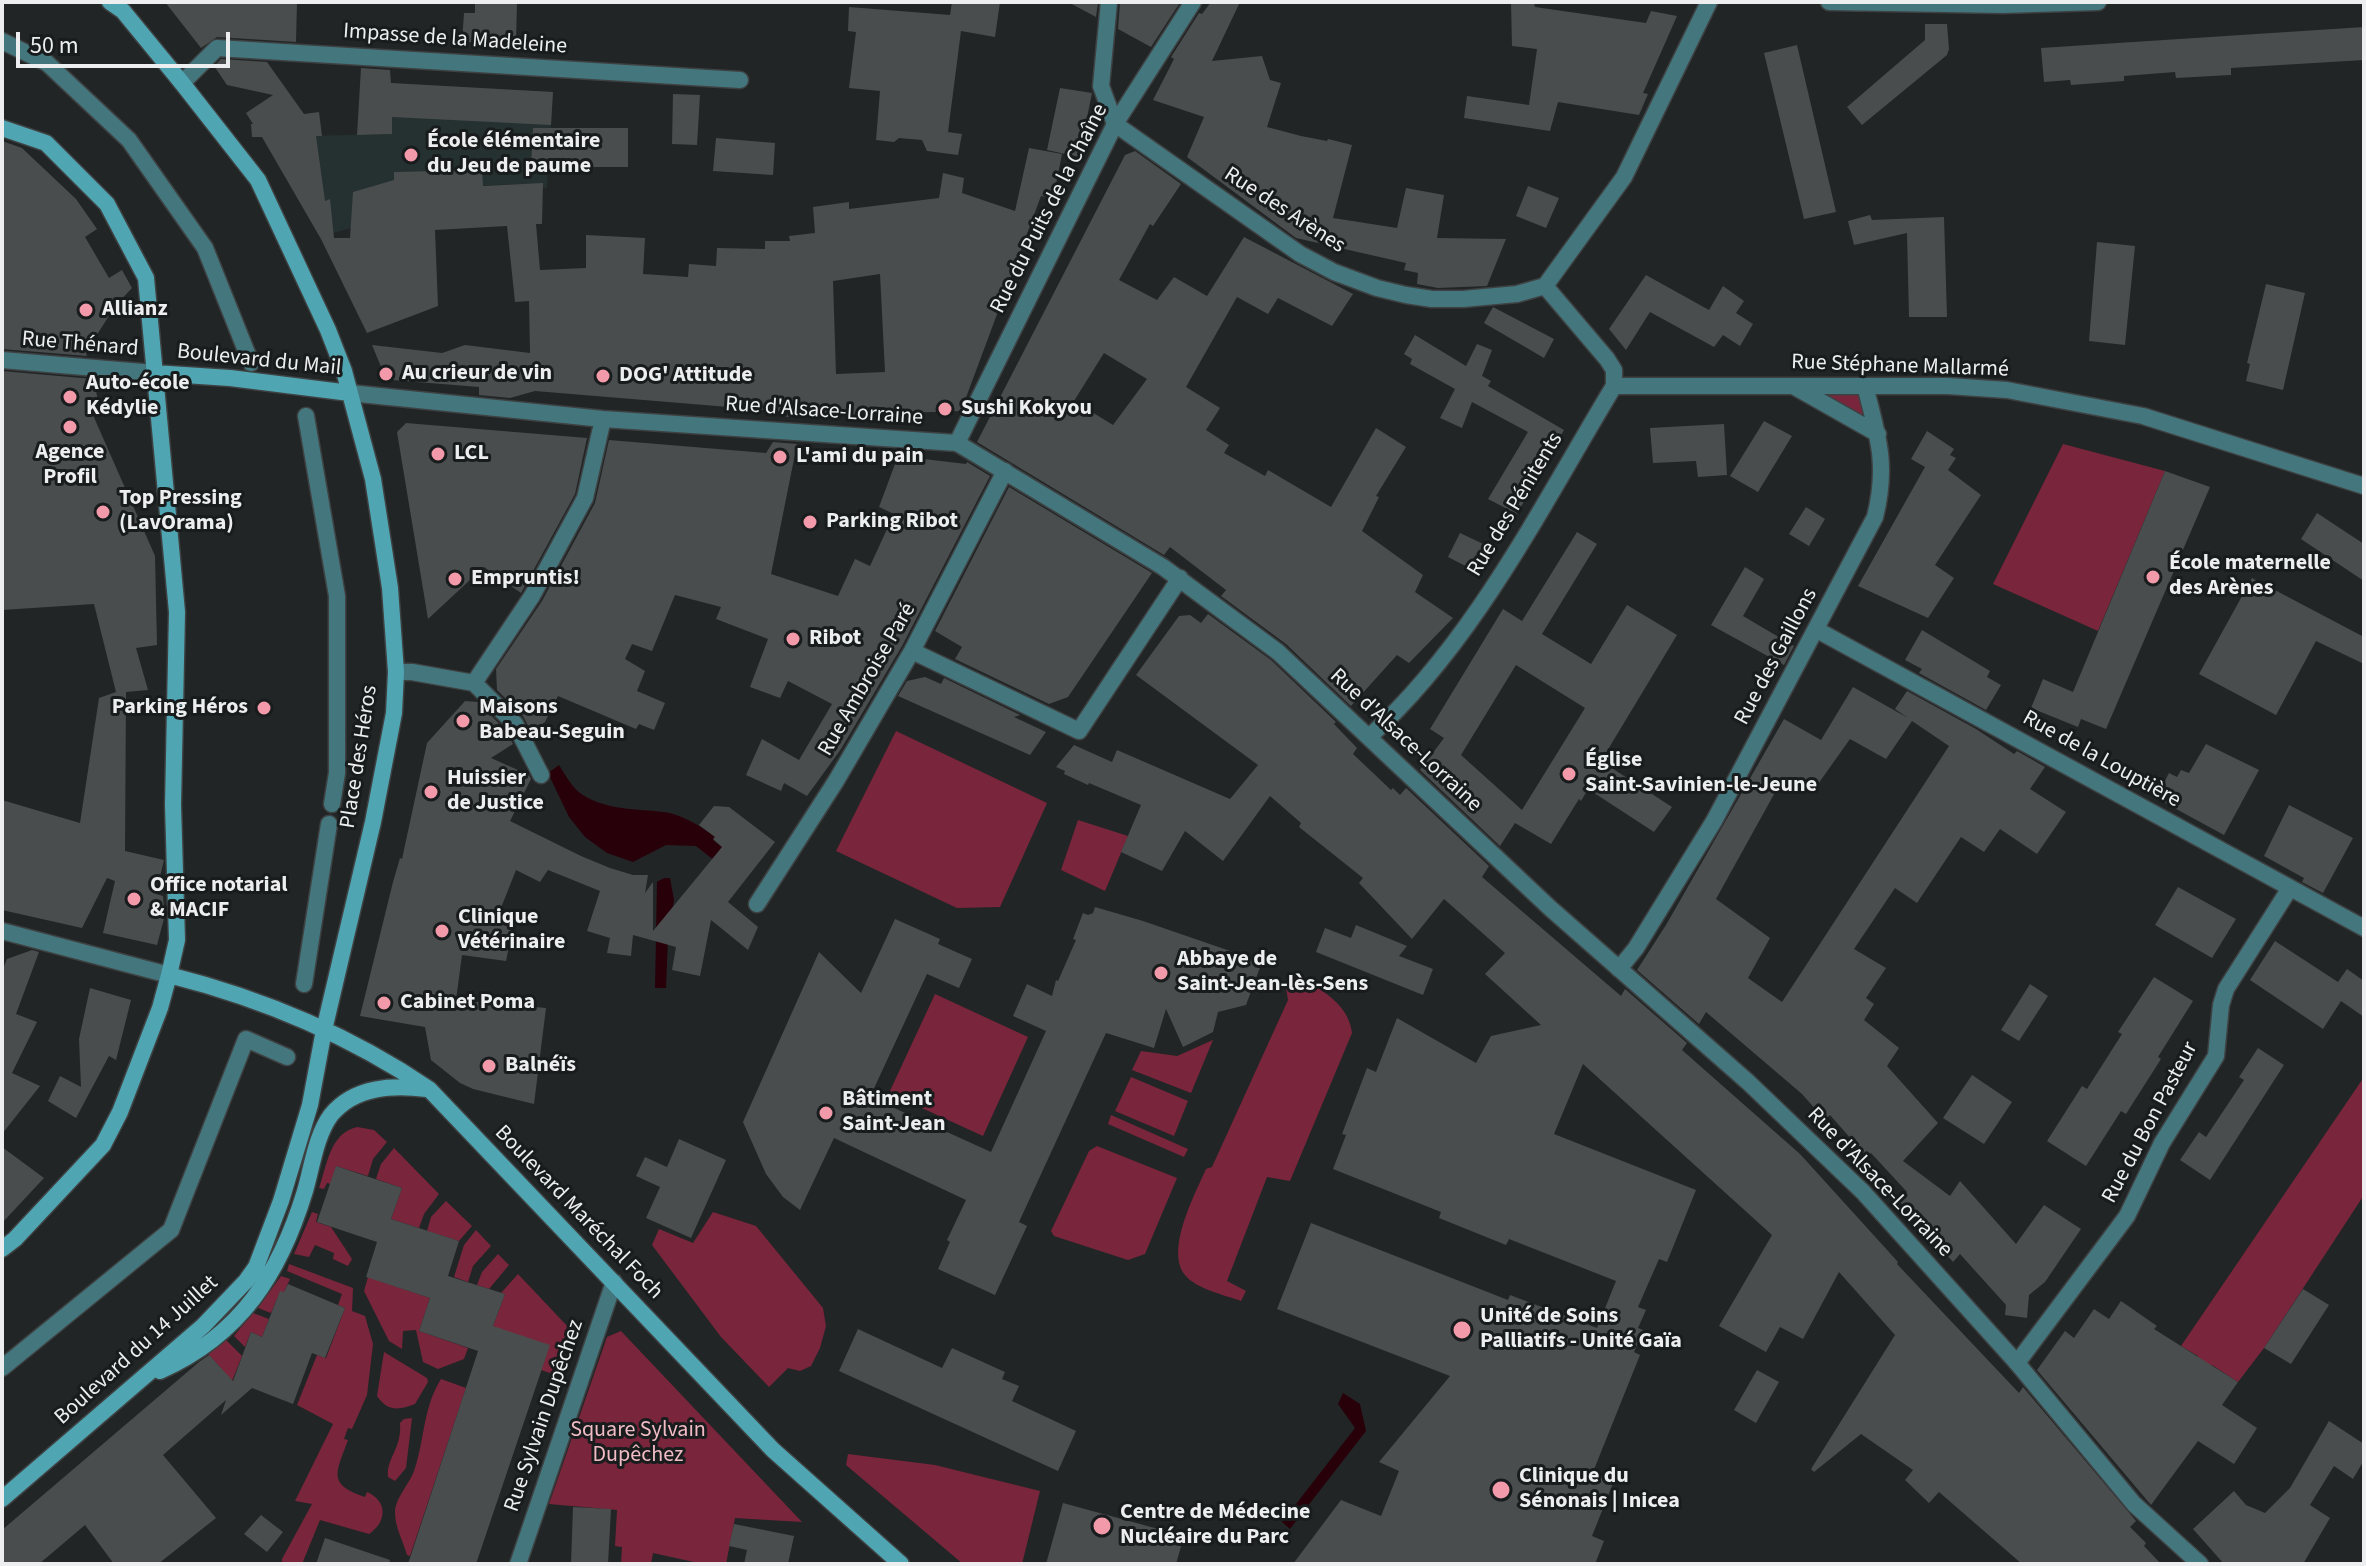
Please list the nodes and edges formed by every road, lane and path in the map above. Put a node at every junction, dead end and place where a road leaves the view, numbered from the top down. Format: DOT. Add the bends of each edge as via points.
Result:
graph roads {
  1 [pos="110,2"];
  2 [pos="1109,2"];
  3 [pos="1193,2"];
  4 [pos="1709,2"];
  5 [pos="1829,2"];
  6 [pos="2098,2"];
  7 [pos="2,41"];
  8 [pos="740,80"];
  9 [pos="182,83"];
  10 [pos="1115,124"];
  11 [pos="2,128"];
  12 [pos="1545,286"];
  13 [pos="2,360"];
  14 [pos="251,363"];
  15 [pos="154,373"];
  16 [pos="1614,386"];
  17 [pos="1793,386"];
  18 [pos="1865,386"];
  19 [pos="350,393"];
  20 [pos="306,416"];
  21 [pos="603,419"];
  22 [pos="1878,434"];
  23 [pos="957,443"];
  24 [pos="1005,471"];
  25 [pos="2364,486"];
  26 [pos="1180,578"];
  27 [pos="1817,630"];
  28 [pos="912,651"];
  29 [pos="396,672"];
  30 [pos="474,683"];
  31 [pos="1369,737"];
  32 [pos="541,775"];
  33 [pos="332,804"];
  34 [pos="329,824"];
  35 [pos="2290,888"];
  36 [pos="757,904"];
  37 [pos="2364,928"];
  38 [pos="3,933"];
  39 [pos="1619,969"];
  40 [pos="169,975"];
  41 [pos="310,977"];
  42 [pos="324,1030"];
  43 [pos="287,1057"];
  44 [pos="429,1089"];
  45 [pos="2,1249"];
  46 [pos="614,1282"];
  47 [pos="2017,1363"];
  48 [pos="2,1368"];
  49 [pos="144,1379"];
  50 [pos="2,1499"];
  51 [pos="518,1564"];
  52 [pos="901,1564"];
  53 [pos="2200,1564"];
  1 -- 9 [label="main road, Boulevard du Mail"];
  2 -- 10 [label="street" via="1101,86"];
  3 -- 10 [label="street, Rue du Puits de la Chaîne"];
  4 -- 12 [label="street" via="1624,177"];
  5 -- 6 [label="street"];
  7 -- 14 [label="street, Boulevard du Mail" via="47,63 129,140 205,248"];
  8 -- 9 [label="street, Impasse de la Madeleine" via="217,48"];
  9 -- 19 [label="main road, Boulevard du Mail" via="258,180 328,330"];
  10 -- 12 [label="street, Rue des Arènes" via="1300,254 1334,272 1377,288 1432,299 1506,296"];
  10 -- 23 [label="street, Rue du Puits de la Chaîne"];
  11 -- 15 [label="main road, Boulevard du Mail" via="46,143 107,204 146,278"];
  12 -- 16 [label="street" via="1607,359 1614,370"];
  13 -- 15 [label="street, Rue Thénard"];
  15 -- 19 [label="main road, Boulevard du Mail"];
  15 -- 40 [label="main road" via="177,612 177,940"];
  16 -- 17 [label="street, Rue Stéphane Mallarmé"];
  16 -- 31 [label="street, Rue des Pénitents" via="1472,622"];
  17 -- 18 [label="street, Rue Stéphane Mallarmé"];
  17 -- 22 [label="street"];
  18 -- 22 [label="street, Rue des Gaillons"];
  18 -- 25 [label="street, Rue Stéphane Mallarmé" via="1978,388 2075,402 2143,416"];
  19 -- 21 [label="street, Rue d'Alsace-Lorraine"];
  19 -- 29 [label="main road, Place des Héros" via="373,479"];
  20 -- 33 [label="street" via="337,596 337,773"];
  21 -- 23 [label="street, Rue d'Alsace-Lorraine"];
  21 -- 30 [label="street" via="585,498 532,596"];
  22 -- 27 [label="street, Rue des Gaillons" via="1883,462 1875,517"];
  23 -- 24 [label="street, Rue d'Alsace-Lorraine"];
  24 -- 26 [label="street, Rue d'Alsace-Lorraine"];
  24 -- 28 [label="street, Rue Ambroise Paré"];
  26 -- 28 [label="street" via="1079,731"];
  26 -- 31 [label="street, Rue d'Alsace-Lorraine" via="1278,652"];
  27 -- 35 [label="street, Rue de la Louptière"];
  27 -- 39 [label="street, Rue des Gaillons" via="1714,821"];
  28 -- 36 [label="street, Rue Ambroise Paré"];
  29 -- 30 [label="street"];
  29 -- 42 [label="main road, Place des Héros" via="394,713 373,822"];
  30 -- 32 [label="street" via="515,724"];
  31 -- 39 [label="street, Rue d'Alsace-Lorraine"];
  34 -- 41 [label="street"];
  35 -- 37 [label="street, Rue de la Louptière"];
  35 -- 47 [label="street, Rue du Bon Pasteur" via="2226,989 2216,1056 2162,1143 2127,1216"];
  38 -- 40 [label="street"];
  39 -- 47 [label="street, Rue d'Alsace-Lorraine" via="1863,1192"];
  40 -- 42 [label="main road, Boulevard Maréchal Foch"];
  40 -- 45 [label="main road" via="103,1145"];
  42 -- 44 [label="main road, Boulevard Maréchal Foch"];
  42 -- 49 [label="main road, Boulevard du 14 Juillet" via="307,1117 256,1267 224,1306"];
  43 -- 48 [label="street" via="246,1039 171,1230"];
  44 -- 46 [label="main road, Boulevard Maréchal Foch"];
  44 -- 49 [label="main road" via="372,1089 333,1113 283,1249 259,1295 191,1357"];
  46 -- 51 [label="street, Rue Sylvain Dupêchez"];
  46 -- 52 [label="main road, Boulevard Maréchal Foch" via="773,1450"];
  47 -- 53 [label="street, Rue d'Alsace-Lorraine" via="2134,1504"];
  49 -- 50 [label="main road, Boulevard du 14 Juillet"];
}
